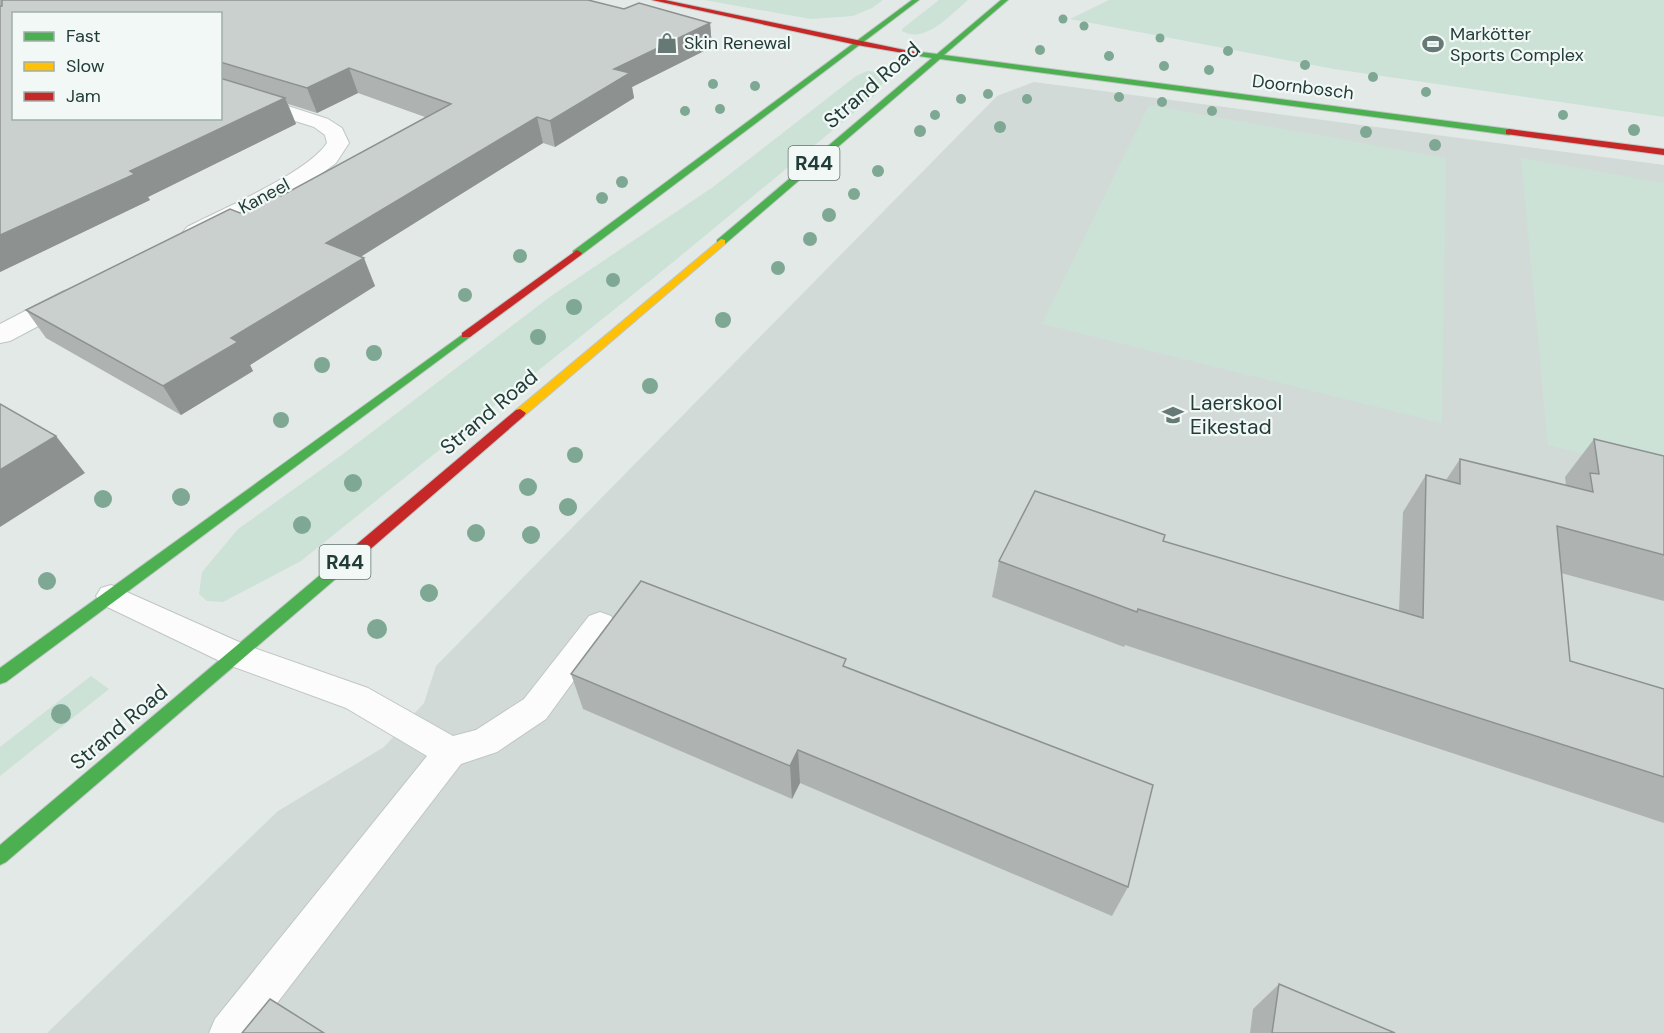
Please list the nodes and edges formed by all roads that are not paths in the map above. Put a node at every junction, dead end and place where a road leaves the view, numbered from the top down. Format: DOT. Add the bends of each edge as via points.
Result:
graph roads {
  1 [pos="655,0"];
  2 [pos="916,0"];
  3 [pos="1005,0"];
  4 [pos="857,43"];
  5 [pos="937,56"];
  6 [pos="222,91"];
  7 [pos="1664,152"];
  8 [pos="175,243"];
  9 [pos="93,286"];
  10 [pos="0,335"];
  11 [pos="111,596"];
  12 [pos="600,624"];
  13 [pos="237,654"];
  14 [pos="0,677"];
  15 [pos="450,752"];
  16 [pos="0,856"];
  17 [pos="229,1033"];
  1 -- 4 [label="main road, Doornbosch"];
  2 -- 4 [label="main road, Strand Road"];
  3 -- 5 [label="main road, Strand Road / R44"];
  4 -- 5 [label="main road, Doornbosch"];
  4 -- 11 [label="main road, Strand Road"];
  5 -- 7 [label="main road, Doornbosch"];
  5 -- 13 [label="main road, Strand Road / R44"];
  6 -- 8 [label="street, Kaneel" via="321,123 335,132 338,143 328,158 309,172"];
  9 -- 10 [label="street"];
  11 -- 13 [label="lane"];
  11 -- 14 [label="main road, Strand Road"];
  12 -- 15 [label="lane" via="535,709 485,742"];
  13 -- 15 [label="lane" via="357,698"];
  13 -- 16 [label="main road, Strand Road / R44"];
  15 -- 17 [label="lane"];
}
